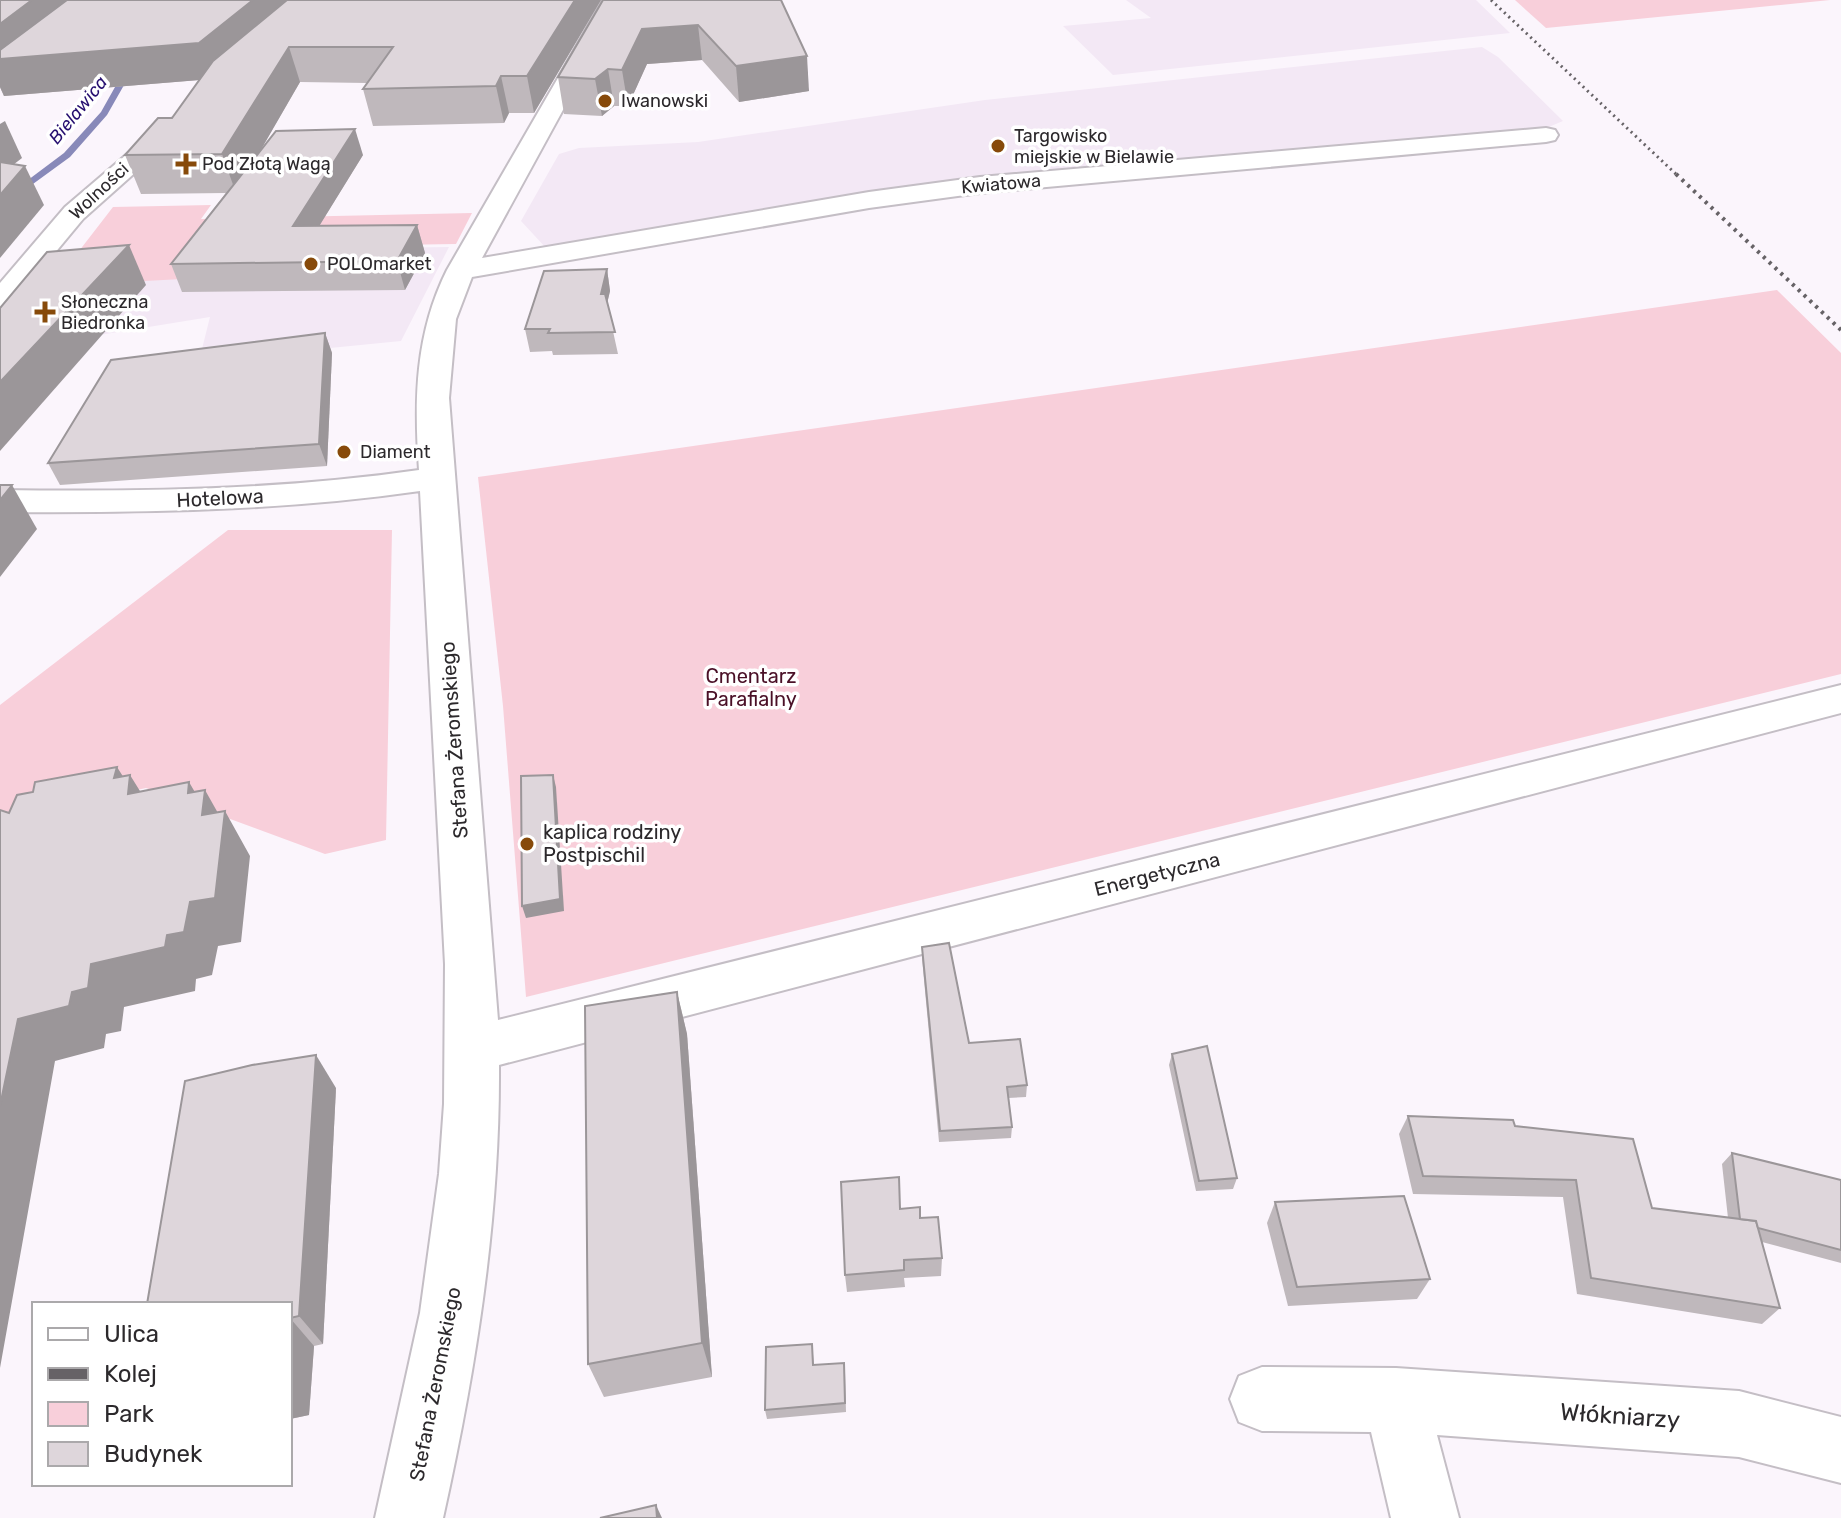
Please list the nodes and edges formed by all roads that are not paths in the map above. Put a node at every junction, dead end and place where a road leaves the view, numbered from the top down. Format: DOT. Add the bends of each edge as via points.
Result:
graph roads {
  1 [pos="613,0"];
  2 [pos="188,114"];
  3 [pos="1546,135"];
  4 [pos="461,270"];
  5 [pos="0,301"];
  6 [pos="438,478"];
  7 [pos="0,501"];
  8 [pos="1841,699"];
  9 [pos="473,1049"];
  10 [pos="1262,1399"];
  11 [pos="1396,1400"];
  12 [pos="1841,1450"];
  13 [pos="409,1518"];
  14 [pos="1425,1518"];
  1 -- 4 [label="street, Stefana Żeromskiego"];
  2 -- 5 [label="street, Wolności" via="74,213"];
  3 -- 4 [label="street, Kwiatowa" via="980,185"];
  4 -- 6 [label="street, Stefana Żeromskiego" via="436,348"];
  6 -- 7 [label="street, Hotelowa" via="385,487 157,501"];
  6 -- 9 [label="street, Stefana Żeromskiego"];
  8 -- 9 [label="street, Energetyczna"];
  9 -- 13 [label="street, Stefana Żeromskiego" via="467,1180 453,1296"];
  10 -- 11 [label="street, Włókniarzy"];
  11 -- 12 [label="street, Włókniarzy" via="1739,1424"];
  11 -- 14 [label="street"];
}
